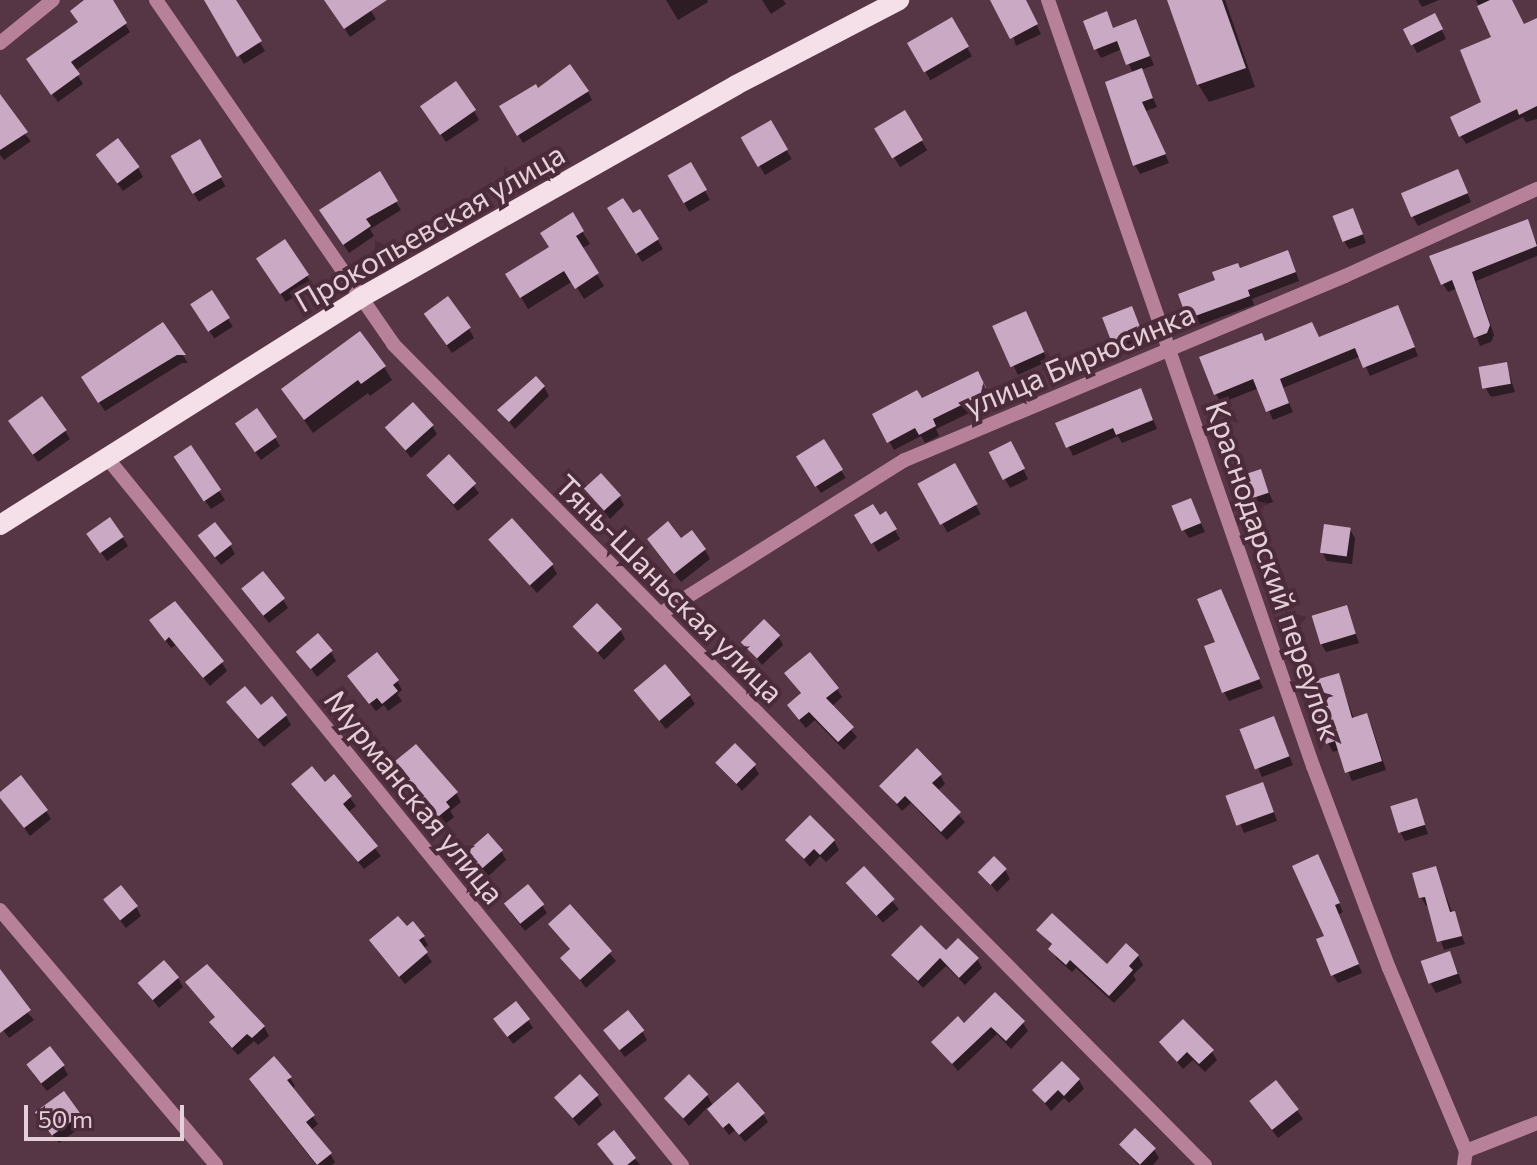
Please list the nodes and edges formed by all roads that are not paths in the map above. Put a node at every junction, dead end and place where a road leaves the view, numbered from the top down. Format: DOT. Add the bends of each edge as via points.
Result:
graph roads {
  1 [pos="53,0"];
  2 [pos="156,0"];
  3 [pos="899,0"];
  4 [pos="1048,0"];
  5 [pos="0,43"];
  6 [pos="1537,189"];
  7 [pos="360,298"];
  8 [pos="1170,347"];
  9 [pos="108,459"];
  10 [pos="0,525"];
  11 [pos="660,614"];
  12 [pos="0,910"];
  13 [pos="1537,1123"];
  14 [pos="1465,1158"];
  15 [pos="216,1165"];
  16 [pos="682,1165"];
  17 [pos="1205,1165"];
  1 -- 5 [label="street"];
  2 -- 7 [label="street, Тянь-Шаньская улица"];
  3 -- 7 [label="main road, Прокопьевская улица" via="736,85"];
  4 -- 8 [label="street, Краснодарский переулок"];
  6 -- 8 [label="street, улица Бирюсинка"];
  7 -- 9 [label="main road, Прокопьевская улица"];
  7 -- 11 [label="street, Тянь-Шаньская улица" via="393,344"];
  8 -- 11 [label="street, улица Бирюсинка" via="905,460"];
  8 -- 14 [label="street, Краснодарский переулок" via="1313,766"];
  9 -- 10 [label="main road, Прокопьевская улица"];
  9 -- 16 [label="street, Мурманская улица"];
  11 -- 17 [label="street, Тянь-Шаньская улица"];
  12 -- 15 [label="street"];
  13 -- 14 [label="street"];
}
